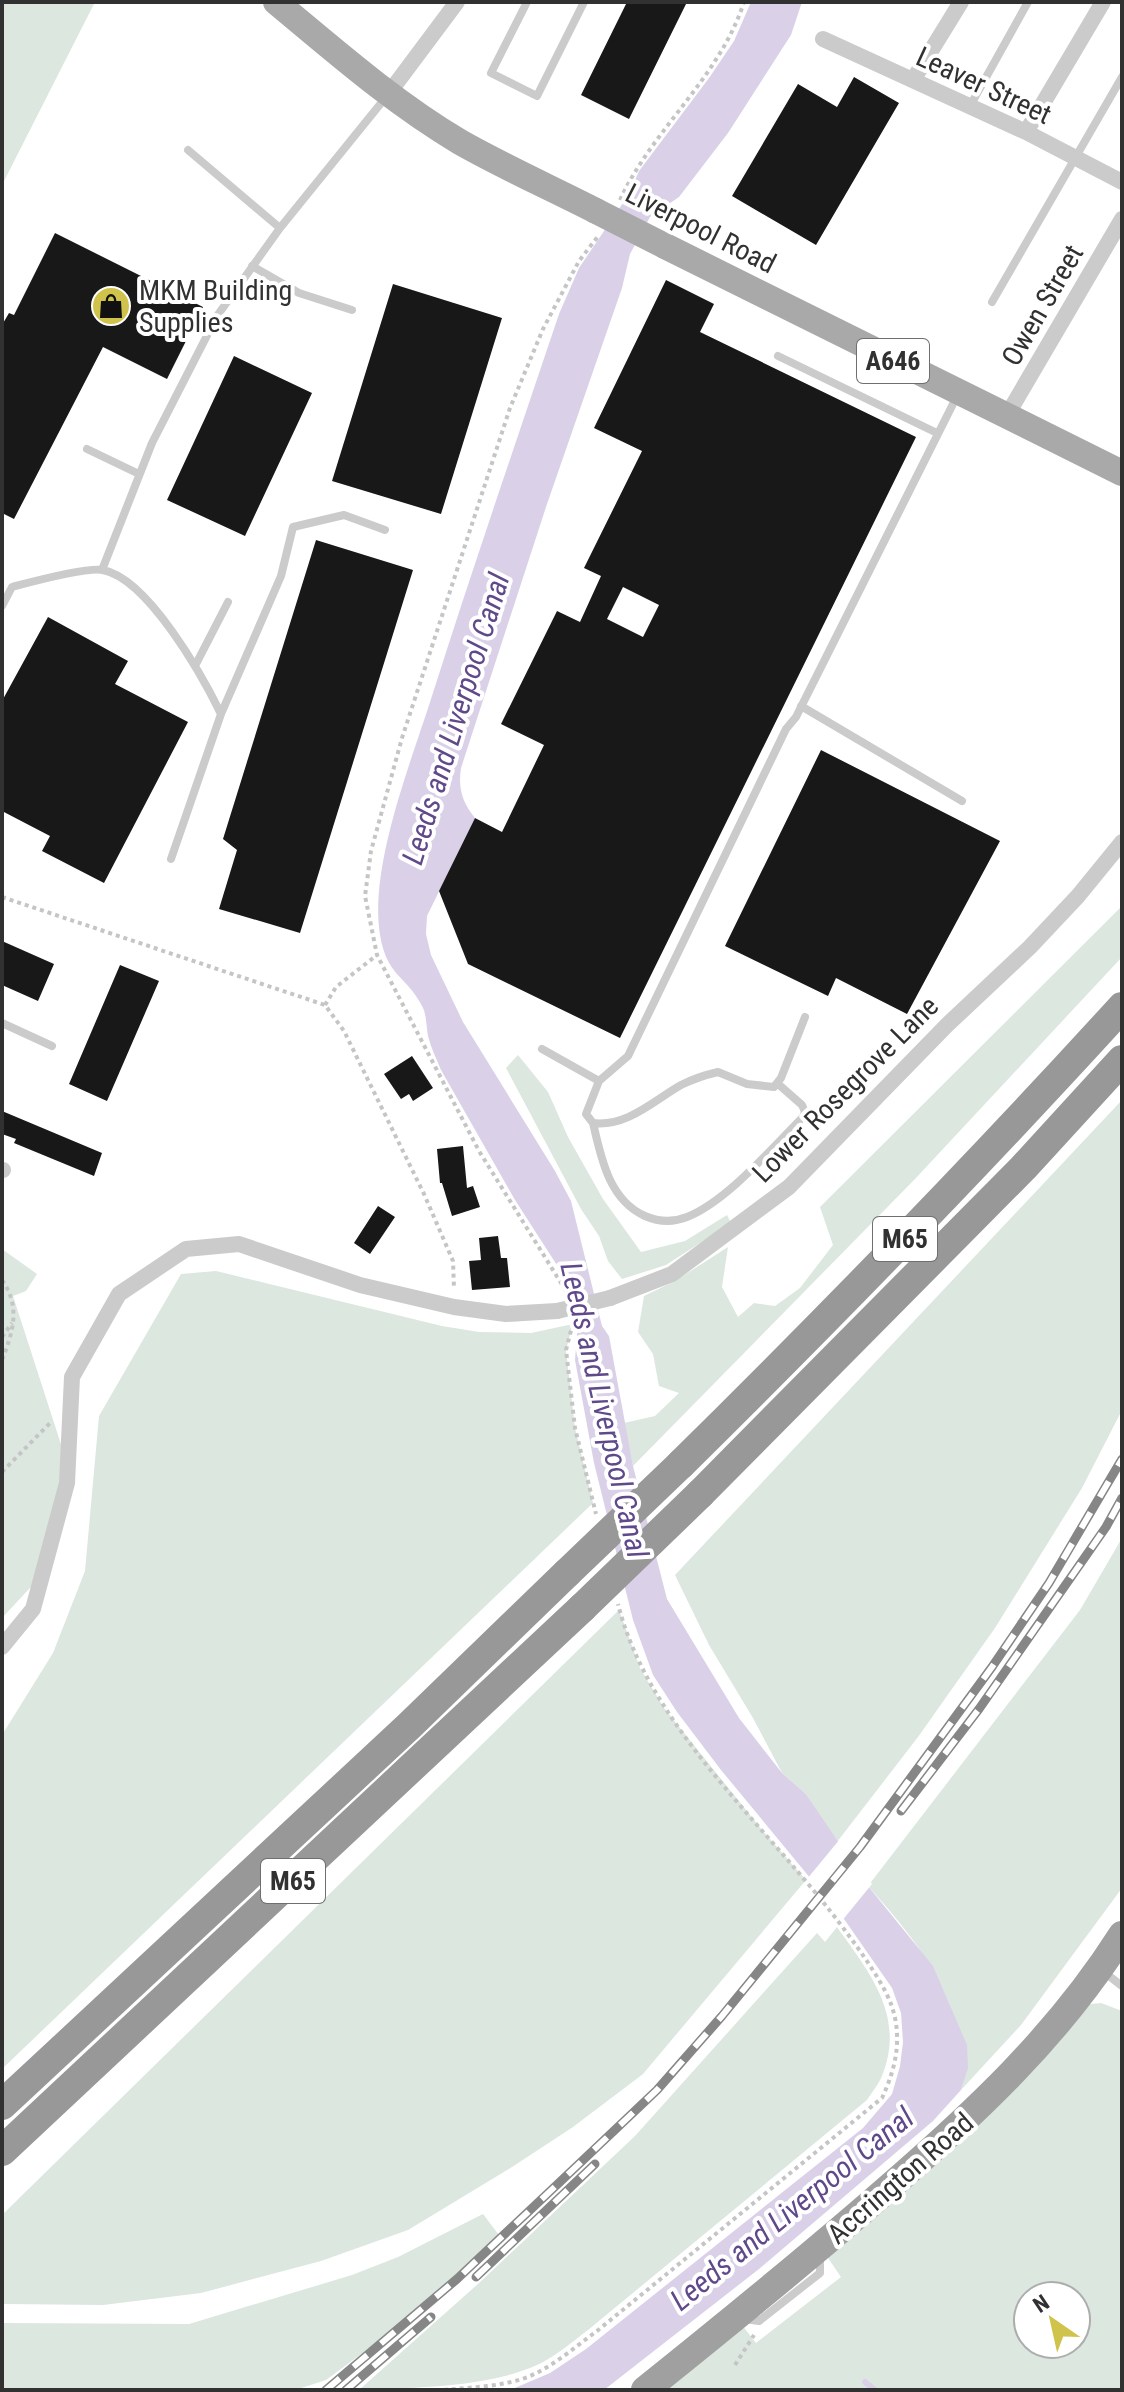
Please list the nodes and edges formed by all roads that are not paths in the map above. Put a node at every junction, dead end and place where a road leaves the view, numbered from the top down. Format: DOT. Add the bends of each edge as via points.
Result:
graph roads {
  1 [pos="276,2"];
  2 [pos="457,2"];
  3 [pos="527,2"];
  4 [pos="584,2"];
  5 [pos="961,2"];
  6 [pos="1028,2"];
  7 [pos="1103,2"];
  8 [pos="823,39"];
  9 [pos="1122,77"];
  10 [pos="913,80"];
  11 [pos="389,93"];
  12 [pos="970,106"];
  13 [pos="1026,132"];
  14 [pos="188,150"];
  15 [pos="1075,158"];
  16 [pos="1122,182"];
  17 [pos="1122,219"];
  18 [pos="280,228"];
  19 [pos="252,266"];
  20 [pos="992,302"];
  21 [pos="352,310"];
  22 [pos="778,356"];
  23 [pos="958,393"];
  24 [pos="1006,417"];
  25 [pos="937,433"];
  26 [pos="87,449"];
  27 [pos="1122,473"];
  28 [pos="139,474"];
  29 [pos="385,530"];
  30 [pos="102,570"];
  31 [pos="228,602"];
  32 [pos="2,606"];
  33 [pos="195,666"];
  34 [pos="801,706"];
  35 [pos="221,714"];
  36 [pos="962,801"];
  37 [pos="1122,842"];
  38 [pos="171,859"];
  39 [pos="1122,1007"];
  40 [pos="805,1017"];
  41 [pos="2,1023"];
  42 [pos="52,1046"];
  43 [pos="542,1049"];
  44 [pos="1122,1060"];
  45 [pos="599,1081"];
  46 [pos="777,1083"];
  47 [pos="593,1123"];
  48 [pos="2,1647"];
  49 [pos="1122,1935"];
  50 [pos="1111,1978"];
  51 [pos="2,2105"];
  52 [pos="2,2151"];
  53 [pos="645,2390"];
  1 -- 11 [label="main road, Liverpool Road"];
  2 -- 11 [label="street"];
  3 -- 4 [label="lane" via="491,73 537,96"];
  5 -- 10 [label="street"];
  6 -- 12 [label="lane"];
  7 -- 13 [label="street"];
  8 -- 10 [label="street, Leaver Street"];
  9 -- 15 [label="lane"];
  10 -- 12 [label="street, Leaver Street"];
  11 -- 18 [label="lane"];
  11 -- 23 [label="main road, Liverpool Road / A646, bridge" via="462,143"];
  12 -- 13 [label="street, Leaver Street"];
  13 -- 15 [label="street, Leaver Street"];
  14 -- 18 [label="lane"];
  15 -- 16 [label="street, Leaver Street"];
  15 -- 20 [label="lane"];
  17 -- 24 [label="street, Owen Street"];
  18 -- 19 [label="lane"];
  19 -- 21 [label="lane" via="299,293"];
  19 -- 28 [label="lane" via="217,316"];
  22 -- 25 [label="lane"];
  23 -- 24 [label="main road, Liverpool Road / A646"];
  23 -- 25 [label="lane"];
  24 -- 27 [label="main road, Liverpool Road / A646"];
  25 -- 34 [label="lane"];
  26 -- 28 [label="lane"];
  28 -- 30 [label="lane"];
  29 -- 35 [label="lane" via="344,515 293,527 281,576"];
  30 -- 32 [label="lane" via="12,587"];
  30 -- 33 [label="lane" via="127,581 166,623"];
  31 -- 33 [label="lane"];
  33 -- 35 [label="lane"];
  34 -- 36 [label="lane"];
  34 -- 45 [label="lane" via="628,1056"];
  35 -- 38 [label="lane"];
  37 -- 48 [label="street, Lower Rosegrove Lane, bridge" via="1030,947 789,1187 672,1274 564,1310 506,1314 360,1285 239,1244 186,1249 119,1294 72,1377 67,1483 33,1609"];
  39 -- 51 [label="highway, M65, bridge" via="996,1146 681,1464"];
  40 -- 46 [label="lane"];
  41 -- 42 [label="lane"];
  43 -- 45 [label="lane"];
  44 -- 52 [label="highway, M65, bridge" via="1023,1168 700,1494"];
  45 -- 47 [label="lane" via="586,1114"];
  46 -- 47 [label="lane" via="761,1087 718,1072 681,1085 622,1120"];
  46 -- 47 [label="lane" via="802,1105 803,1117 710,1203 671,1221 647,1217 623,1200 602,1163"];
  49 -- 50 [label="highway, Accrington Road"];
  50 -- 53 [label="highway, Accrington Road" via="977,2111 747,2319"];
}
